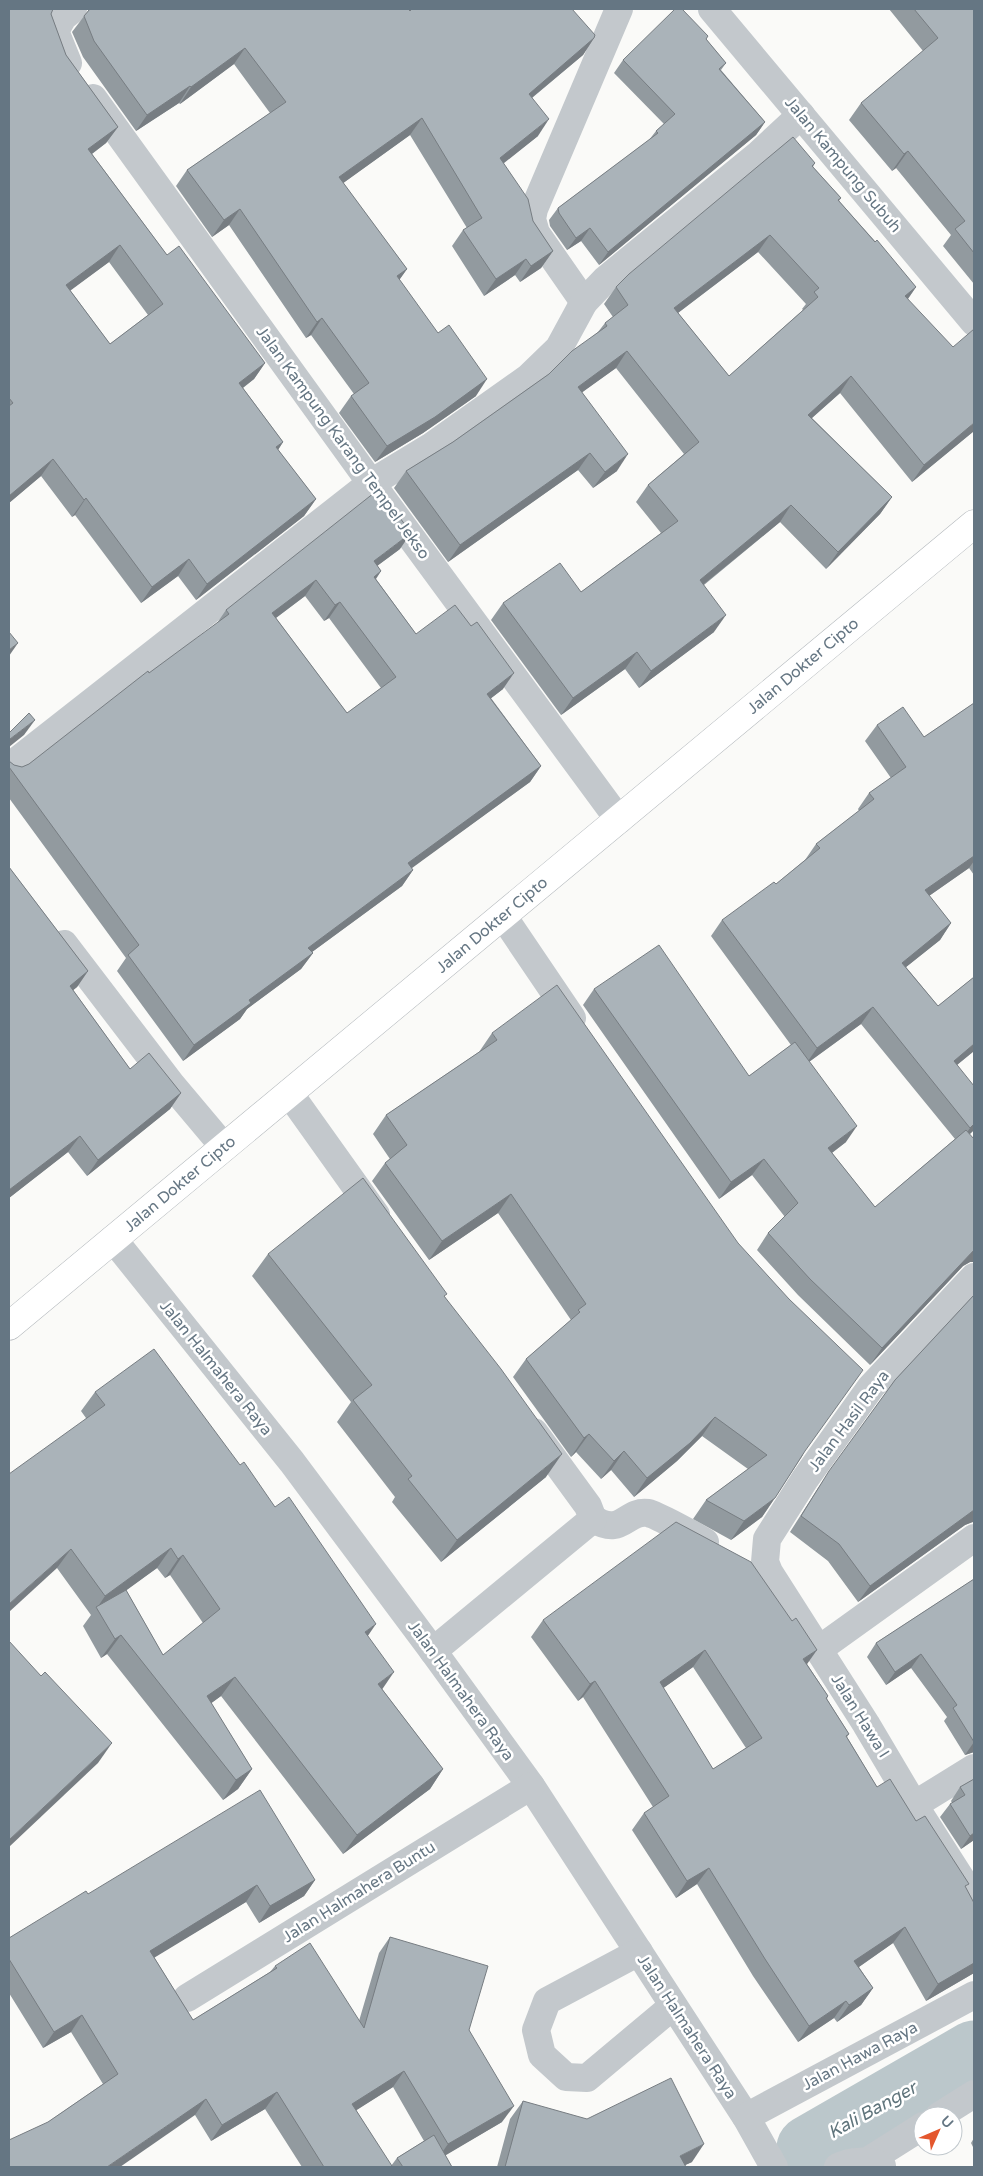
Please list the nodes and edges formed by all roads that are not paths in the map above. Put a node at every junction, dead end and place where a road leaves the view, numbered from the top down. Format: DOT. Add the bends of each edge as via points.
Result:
graph roads {
  1 [pos="73,9"];
  2 [pos="619,9"];
  3 [pos="712,9"];
  4 [pos="801,115"];
  5 [pos="584,302"];
  6 [pos="974,322"];
  7 [pos="371,483"];
  8 [pos="974,524"];
  9 [pos="9,767"];
  10 [pos="619,820"];
  11 [pos="503,916"];
  12 [pos="51,927"];
  13 [pos="587,1039"];
  14 [pos="289,1093"];
  15 [pos="224,1147"];
  16 [pos="388,1232"];
  17 [pos="113,1239"];
  18 [pos="974,1277"];
  19 [pos="9,1326"];
  20 [pos="850,1367"];
  21 [pos="871,1387"];
  22 [pos="518,1409"];
  23 [pos="593,1519"];
  24 [pos="773,1529"];
  25 [pos="974,1538"];
  26 [pos="769,1572"];
  27 [pos="818,1650"];
  28 [pos="433,1651"];
  29 [pos="974,1768"];
  30 [pos="531,1786"];
  31 [pos="914,1805"];
  32 [pos="974,1899"];
  33 [pos="638,1952"];
  34 [pos="974,1995"];
  35 [pos="187,1998"];
  36 [pos="674,2006"];
  37 [pos="974,2094"];
  38 [pos="955,2106"];
  39 [pos="746,2117"];
  40 [pos="913,2134"];
  41 [pos="769,2159"];
  42 [pos="875,2165"];
  43 [pos="838,2167"];
  1 -- 7 [label="street, Jalan Kampung Karang Tempel Jekso" via="63,17 55,31 69,65"];
  2 -- 5 [label="street" via="532,219 536,232"];
  3 -- 4 [label="street, Jalan Kampung Subuh"];
  4 -- 5 [label="street" via="759,154 606,278"];
  4 -- 6 [label="street, Jalan Kampung Subuh"];
  5 -- 7 [label="street" via="559,348 528,378 432,446"];
  7 -- 9 [label="street"];
  7 -- 10 [label="street, Jalan Kampung Karang Tempel Jekso"];
  8 -- 10 [label="highway, Jalan Dokter Cipto"];
  10 -- 11 [label="highway, Jalan Dokter Cipto"];
  11 -- 13 [label="street"];
  11 -- 14 [label="highway, Jalan Dokter Cipto"];
  12 -- 15 [label="street" via="171,1084"];
  14 -- 15 [label="highway, Jalan Dokter Cipto"];
  14 -- 16 [label="street"];
  15 -- 17 [label="highway, Jalan Dokter Cipto"];
  17 -- 19 [label="highway, Jalan Dokter Cipto"];
  17 -- 28 [label="street, Jalan Halmahera Raya" via="292,1462"];
  18 -- 21 [label="street, Jalan Hasil Raya"];
  20 -- 21 [label="street"];
  21 -- 24 [label="street, Jalan Hasil Raya"];
  22 -- 23 [label="street" via="588,1506"];
  23 -- 26 [label="street" via="605,1526 616,1525 648,1513 753,1569"];
  23 -- 28 [label="street"];
  24 -- 26 [label="street, Jalan Hawa I" via="764,1551 764,1562"];
  25 -- 27 [label="street"];
  26 -- 27 [label="street, Jalan Hawa I"];
  27 -- 31 [label="street, Jalan Hawa I"];
  28 -- 30 [label="street, Jalan Halmahera Raya"];
  29 -- 31 [label="street"];
  30 -- 33 [label="street, Jalan Halmahera Raya"];
  30 -- 35 [label="street, Jalan Halmahera Buntu"];
  31 -- 32 [label="street, Jalan Hawa I"];
  33 -- 36 [label="street, Jalan Halmahera Raya"];
  33 -- 36 [label="street" via="547,2001 536,2030 542,2055 566,2077 587,2078"];
  34 -- 39 [label="street, Jalan Hawa Raya"];
  36 -- 39 [label="street, Jalan Halmahera Raya"];
  37 -- 38 [label="street"];
  39 -- 41 [label="street, Jalan Halmahera Raya"];
  40 -- 42 [label="street"];
  42 -- 43 [label="street" via="853,2162"];
}
